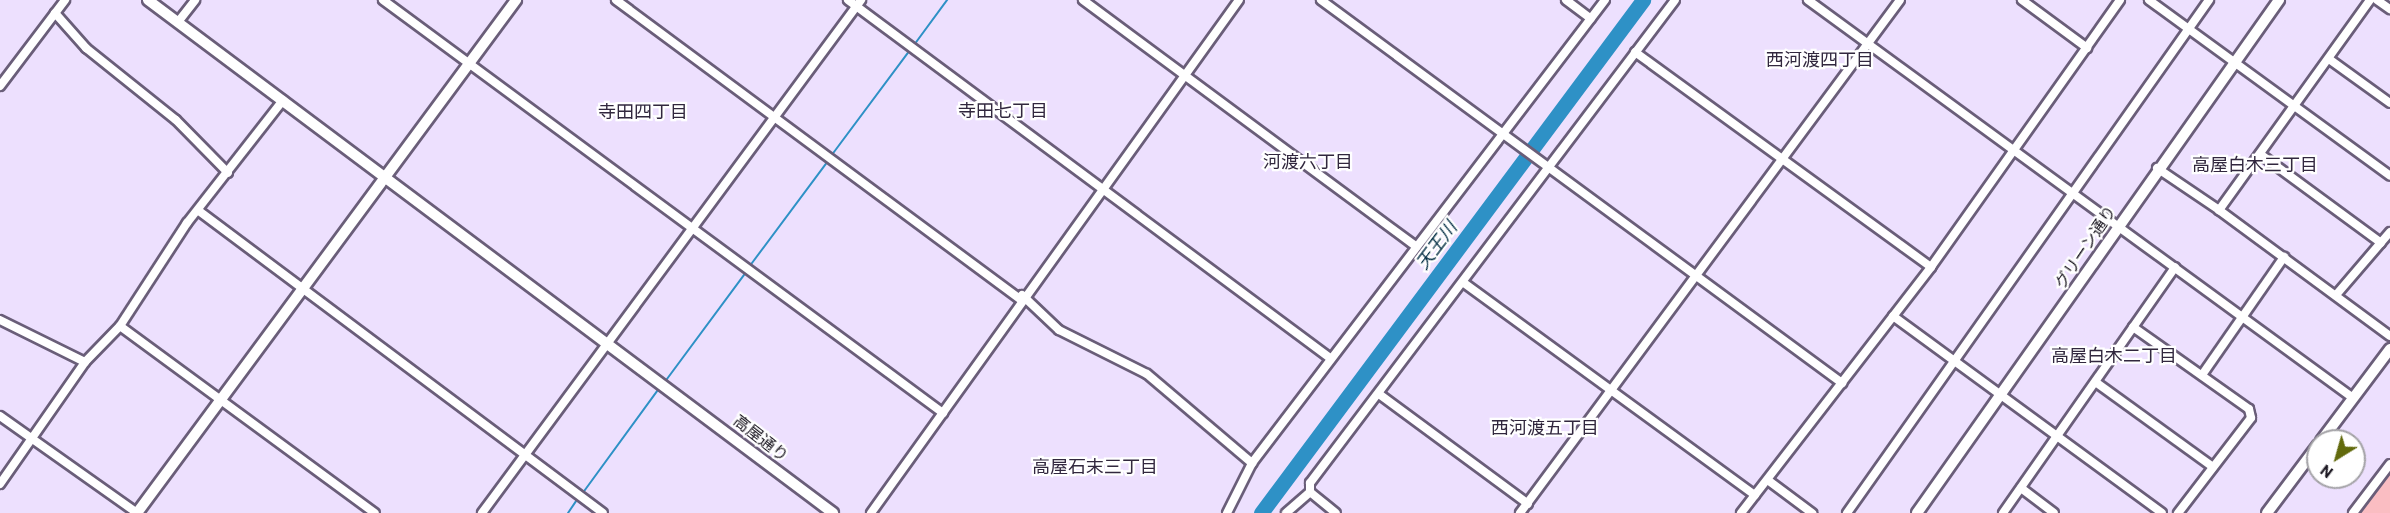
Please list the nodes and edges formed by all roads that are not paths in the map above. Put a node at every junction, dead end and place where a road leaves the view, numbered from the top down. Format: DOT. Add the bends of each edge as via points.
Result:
graph roads {
  1 [pos="65,0"];
  2 [pos="148,0"];
  3 [pos="195,0"];
  4 [pos="383,0"];
  5 [pos="516,0"];
  6 [pos="616,0"];
  7 [pos="848,0"];
  8 [pos="1083,0"];
  9 [pos="1239,0"];
  10 [pos="1321,0"];
  11 [pos="1566,0"];
  12 [pos="1605,0"];
  13 [pos="1675,0"];
  14 [pos="1808,0"];
  15 [pos="1900,0"];
  16 [pos="2022,0"];
  17 [pos="2120,0"];
  18 [pos="2149,0"];
  19 [pos="2209,0"];
  20 [pos="2279,0"];
  21 [pos="2370,0"];
  22 [pos="2377,0"];
  23 [pos="858,3"];
  24 [pos="2390,9"];
  25 [pos="55,13"];
  26 [pos="1591,19"];
  27 [pos="178,22"];
  28 [pos="2187,30"];
  29 [pos="1868,43"];
  30 [pos="2087,48"];
  31 [pos="1635,52"];
  32 [pos="2329,59"];
  33 [pos="470,64"];
  34 [pos="2234,64"];
  35 [pos="0,68"];
  36 [pos="9,75"];
  37 [pos="1184,75"];
  38 [pos="0,86"];
  39 [pos="283,100"];
  40 [pos="2390,103"];
  41 [pos="2294,106"];
  42 [pos="773,117"];
  43 [pos="1503,138"];
  44 [pos="2013,151"];
  45 [pos="2260,154"];
  46 [pos="1784,158"];
  47 [pos="1543,167"];
  48 [pos="2157,168"];
  49 [pos="228,173"];
  50 [pos="2390,176"];
  51 [pos="385,177"];
  52 [pos="1102,186"];
  53 [pos="2071,192"];
  54 [pos="2219,210"];
  55 [pos="199,212"];
  56 [pos="2117,227"];
  57 [pos="691,228"];
  58 [pos="2390,231"];
  59 [pos="2381,243"];
  60 [pos="1414,245"];
  61 [pos="2284,257"];
  62 [pos="1931,267"];
  63 [pos="2175,267"];
  64 [pos="1697,276"];
  65 [pos="1464,283"];
  66 [pos="303,290"];
  67 [pos="2336,295"];
  68 [pos="1021,297"];
  69 [pos="2241,315"];
  70 [pos="1893,316"];
  71 [pos="0,320"];
  72 [pos="120,326"];
  73 [pos="2133,327"];
  74 [pos="2390,336"];
  75 [pos="607,341"];
  76 [pos="2390,349"];
  77 [pos="1330,358"];
  78 [pos="1954,361"];
  79 [pos="85,362"];
  80 [pos="2202,375"];
  81 [pos="1842,382"];
  82 [pos="2097,383"];
  83 [pos="1609,391"];
  84 [pos="1379,394"];
  85 [pos="2001,395"];
  86 [pos="2353,399"];
  87 [pos="220,400"];
  88 [pos="943,413"];
  89 [pos="0,416"];
  90 [pos="2330,429"];
  91 [pos="34,436"];
  92 [pos="2058,437"];
  93 [pos="525,454"];
  94 [pos="2306,461"];
  95 [pos="1252,463"];
  96 [pos="2390,464"];
  97 [pos="2213,467"];
  98 [pos="1769,481"];
  99 [pos="0,484"];
  100 [pos="2020,488"];
  101 [pos="1310,492"];
  102 [pos="1755,495"];
  103 [pos="1528,504"];
  104 [pos="137,513"];
  105 [pos="375,513"];
  106 [pos="482,513"];
  107 [pos="603,513"];
  108 [pos="833,513"];
  109 [pos="871,513"];
  110 [pos="1227,513"];
  111 [pos="1286,513"];
  112 [pos="1336,513"];
  113 [pos="1520,513"];
  114 [pos="1741,513"];
  115 [pos="1812,513"];
  116 [pos="1847,513"];
  117 [pos="1917,513"];
  118 [pos="2003,513"];
  119 [pos="2054,513"];
  120 [pos="2162,513"];
  121 [pos="2178,513"];
  122 [pos="2267,513"];
  123 [pos="2353,513"];
  1 -- 25 [label="street"];
  2 -- 27 [label="street, 高屋通り"];
  3 -- 27 [label="street"];
  4 -- 33 [label="street"];
  5 -- 33 [label="street"];
  6 -- 42 [label="street"];
  7 -- 23 [label="street"];
  8 -- 37 [label="street"];
  9 -- 37 [label="street"];
  10 -- 43 [label="street"];
  11 -- 26 [label="street"];
  12 -- 26 [label="street"];
  13 -- 31 [label="street"];
  14 -- 29 [label="street"];
  15 -- 29 [label="street"];
  16 -- 30 [label="street"];
  17 -- 30 [label="street"];
  18 -- 28 [label="street"];
  19 -- 28 [label="street"];
  20 -- 34 [label="street, グリーン通り"];
  21 -- 32 [label="street"];
  22 -- 24 [label="street"];
  23 -- 42 [label="street"];
  23 -- 52 [label="street"];
  25 -- 36 [label="street"];
  25 -- 49 [label="street" via="86,48 176,120"];
  26 -- 43 [label="street"];
  27 -- 39 [label="street, 高屋通り"];
  28 -- 34 [label="street"];
  28 -- 53 [label="street"];
  29 -- 44 [label="street"];
  29 -- 46 [label="street"];
  30 -- 44 [label="street"];
  31 -- 46 [label="street"];
  31 -- 47 [label="street"];
  32 -- 40 [label="street"];
  32 -- 41 [label="street"];
  33 -- 51 [label="street"];
  33 -- 57 [label="street"];
  34 -- 41 [label="street"];
  34 -- 48 [label="street, グリーン通り"];
  35 -- 36 [label="street"];
  36 -- 38 [label="street"];
  37 -- 52 [label="street"];
  37 -- 60 [label="street"];
  39 -- 49 [label="street"];
  39 -- 51 [label="street, 高屋通り"];
  41 -- 45 [label="street"];
  41 -- 50 [label="street"];
  42 -- 57 [label="street"];
  42 -- 68 [label="street"];
  43 -- 47 [label="street"];
  43 -- 60 [label="street"];
  44 -- 53 [label="street"];
  44 -- 62 [label="street"];
  45 -- 54 [label="street"];
  45 -- 59 [label="street"];
  46 -- 62 [label="street"];
  46 -- 64 [label="street"];
  47 -- 64 [label="street"];
  47 -- 65 [label="street"];
  48 -- 54 [label="street"];
  48 -- 56 [label="street, グリーン通り"];
  49 -- 55 [label="street"];
  51 -- 66 [label="street"];
  51 -- 75 [label="street, 高屋通り"];
  52 -- 68 [label="street"];
  52 -- 77 [label="street"];
  53 -- 56 [label="street"];
  53 -- 78 [label="street"];
  54 -- 61 [label="street"];
  55 -- 66 [label="street"];
  55 -- 72 [label="street" via="165,252"];
  56 -- 63 [label="street"];
  56 -- 85 [label="street, グリーン通り"];
  57 -- 75 [label="street"];
  57 -- 88 [label="street"];
  58 -- 59 [label="street"];
  59 -- 67 [label="street"];
  60 -- 77 [label="street"];
  61 -- 67 [label="street"];
  61 -- 69 [label="street"];
  62 -- 70 [label="street"];
  63 -- 69 [label="street"];
  63 -- 73 [label="street"];
  64 -- 81 [label="street"];
  64 -- 83 [label="street"];
  65 -- 83 [label="street"];
  65 -- 84 [label="street"];
  66 -- 87 [label="street"];
  66 -- 93 [label="street"];
  67 -- 74 [label="street"];
  68 -- 88 [label="street"];
  68 -- 95 [label="street" via="1059,330 1147,374"];
  69 -- 80 [label="street"];
  69 -- 86 [label="street"];
  70 -- 78 [label="street"];
  70 -- 81 [label="street"];
  71 -- 79 [label="street"];
  72 -- 79 [label="street"];
  72 -- 87 [label="street"];
  73 -- 80 [label="street"];
  73 -- 82 [label="street"];
  75 -- 93 [label="street"];
  75 -- 108 [label="street, 高屋通り"];
  76 -- 86 [label="street"];
  77 -- 95 [label="street"];
  78 -- 85 [label="street"];
  78 -- 116 [label="street"];
  79 -- 91 [label="street"];
  80 -- 97 [label="street" via="2249,409 2251,418"];
  81 -- 98 [label="street"];
  82 -- 92 [label="street"];
  82 -- 97 [label="street"];
  83 -- 102 [label="street"];
  83 -- 103 [label="street"];
  84 -- 101 [label="street" via="1310,483"];
  84 -- 103 [label="street"];
  85 -- 92 [label="street"];
  85 -- 117 [label="street, グリーン通り"];
  86 -- 90 [label="street"];
  87 -- 104 [label="street"];
  87 -- 105 [label="street"];
  88 -- 109 [label="street"];
  89 -- 91 [label="street"];
  91 -- 99 [label="street"];
  91 -- 104 [label="street"];
  92 -- 100 [label="street"];
  92 -- 120 [label="street"];
  93 -- 106 [label="street"];
  93 -- 107 [label="street"];
  94 -- 122 [label="street"];
  95 -- 110 [label="street"];
  96 -- 123 [label="street"];
  97 -- 121 [label="street"];
  98 -- 102 [label="street"];
  98 -- 115 [label="street"];
  100 -- 118 [label="street"];
  100 -- 119 [label="street"];
  101 -- 111 [label="street"];
  101 -- 112 [label="street"];
  102 -- 114 [label="street"];
  103 -- 113 [label="street"];
}
